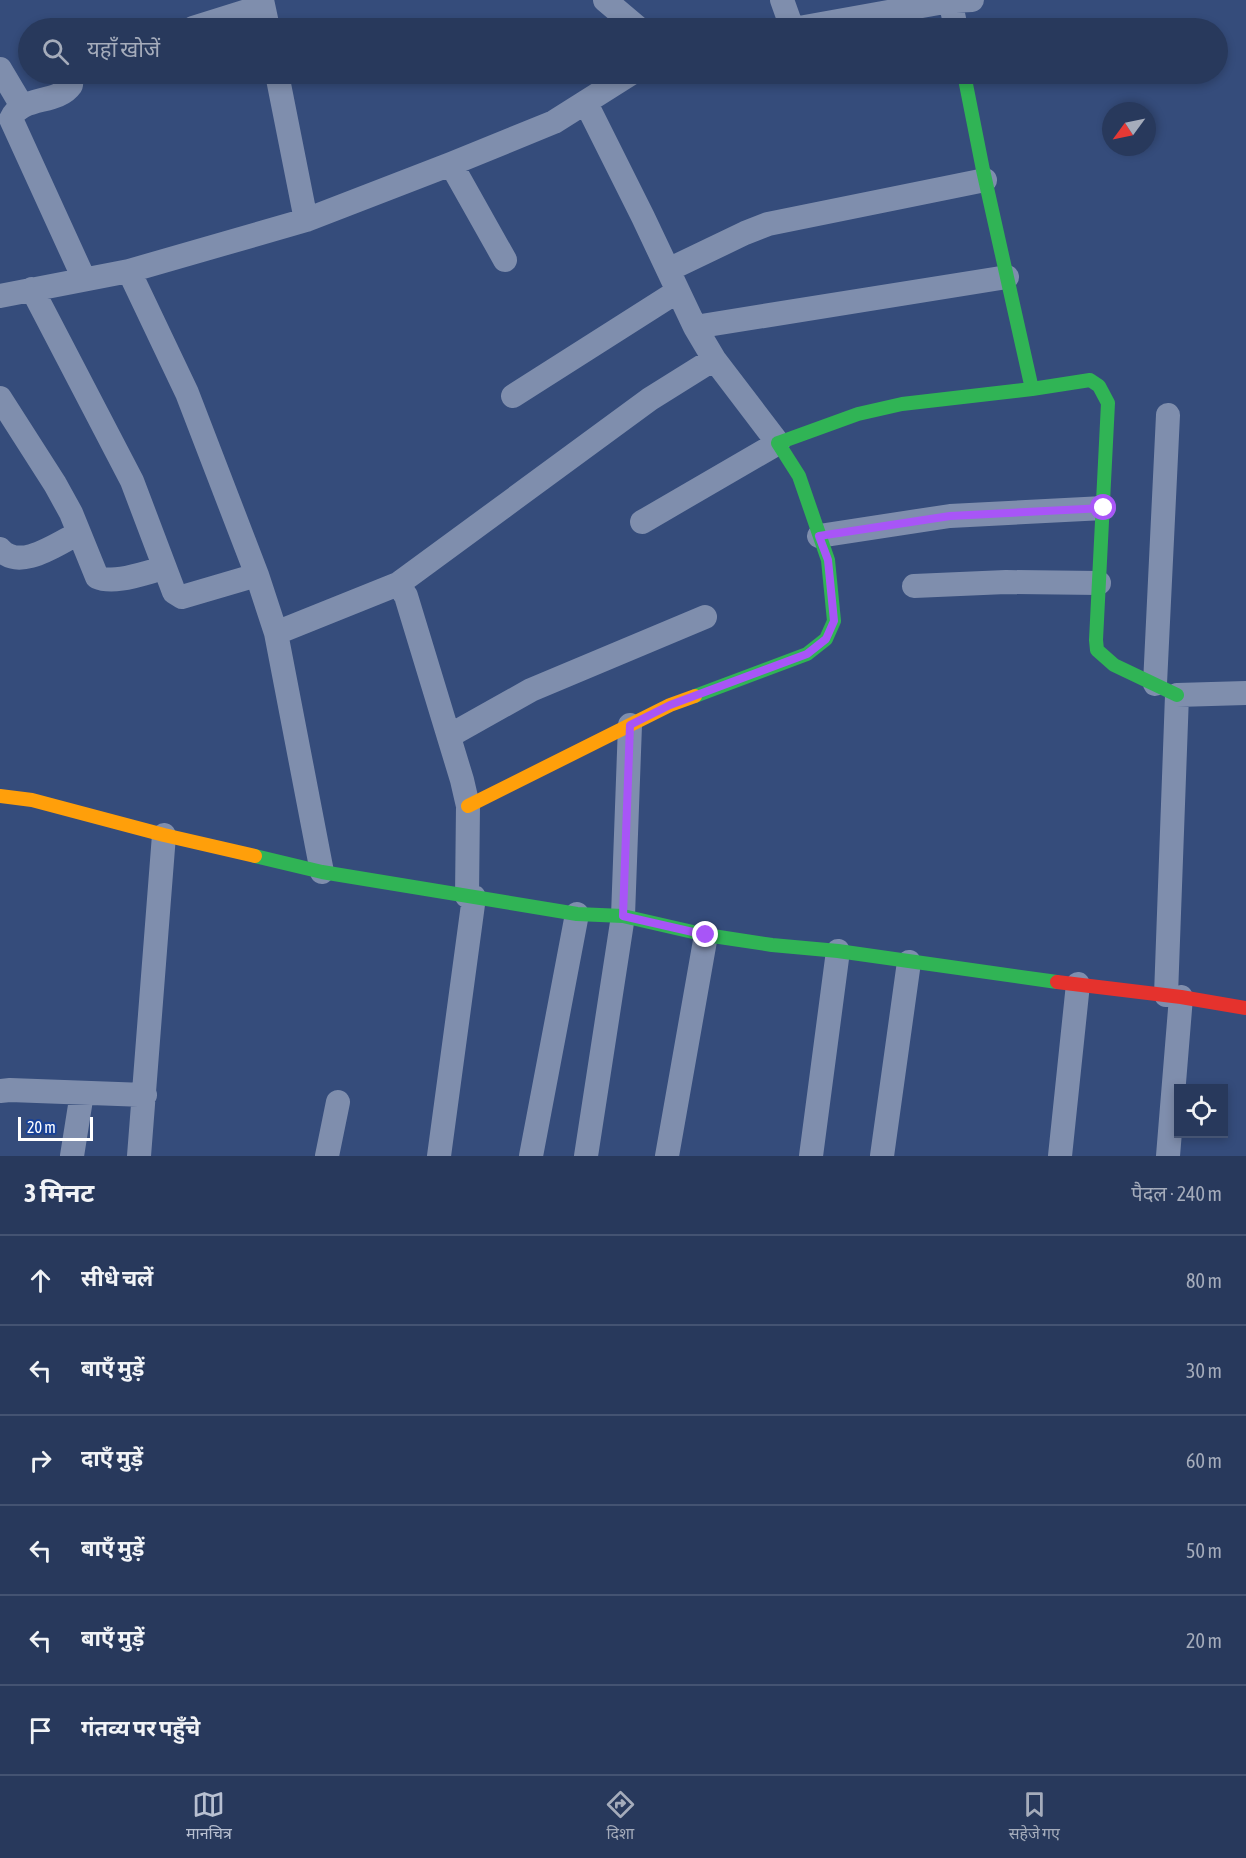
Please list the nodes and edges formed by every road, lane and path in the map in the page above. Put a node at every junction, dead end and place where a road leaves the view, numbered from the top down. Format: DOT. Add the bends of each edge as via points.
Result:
graph roads {
  1 [pos="605,0"];
  2 [pos="783,0"];
  3 [pos="957,0"];
  4 [pos="889,6"];
  5 [pos="264,11"];
  6 [pos="235,18"];
  7 [pos="626,18"];
  8 [pos="789,18"];
  9 [pos="840,18"];
  10 [pos="956,18"];
  11 [pos="0,69"];
  12 [pos="71,84"];
  13 [pos="279,84"];
  14 [pos="615,84"];
  15 [pos="966,84"];
  16 [pos="586,103"];
  17 [pos="22,106"];
  18 [pos="451,164"];
  19 [pos="985,180"];
  20 [pos="306,220"];
  21 [pos="505,260"];
  22 [pos="129,271"];
  23 [pos="1007,278"];
  24 [pos="84,279"];
  25 [pos="673,281"];
  26 [pos="32,289"];
  27 [pos="0,296"];
  28 [pos="694,327"];
  29 [pos="714,359"];
  30 [pos="1032,389"];
  31 [pos="513,396"];
  32 [pos="0,398"];
  33 [pos="1168,416"];
  34 [pos="778,443"];
  35 [pos="1104,508"];
  36 [pos="642,522"];
  37 [pos="79,533"];
  38 [pos="819,536"];
  39 [pos="0,549"];
  40 [pos="165,568"];
  41 [pos="256,575"];
  42 [pos="1099,583"];
  43 [pos="398,584"];
  44 [pos="914,586"];
  45 [pos="705,617"];
  46 [pos="276,633"];
  47 [pos="1155,684"];
  48 [pos="1246,693"];
  49 [pos="1177,695"];
  50 [pos="630,725"];
  51 [pos="449,736"];
  52 [pos="0,796"];
  53 [pos="468,806"];
  54 [pos="164,835"];
  55 [pos="322,872"];
  56 [pos="471,896"];
  57 [pos="577,914"];
  58 [pos="623,916"];
  59 [pos="706,935"];
  60 [pos="838,951"];
  61 [pos="909,962"];
  62 [pos="1077,984"];
  63 [pos="1174,996"];
  64 [pos="1246,1008"];
  65 [pos="0,1091"];
  66 [pos="82,1093"];
  67 [pos="145,1095"];
  68 [pos="338,1102"];
  69 [pos="72,1156"];
  70 [pos="139,1156"];
  71 [pos="327,1156"];
  72 [pos="438,1156"];
  73 [pos="531,1156"];
  74 [pos="586,1156"];
  75 [pos="667,1156"];
  76 [pos="811,1156"];
  77 [pos="882,1156"];
  78 [pos="1060,1156"];
  79 [pos="1168,1156"];
  1 -- 7 [label="street"];
  2 -- 8 [label="street"];
  3 -- 4 [label="street"];
  3 -- 10 [label="street"];
  4 -- 9 [label="street"];
  5 -- 6 [label="street"];
  11 -- 17 [label="street"];
  12 -- 17 [label="street" via="64,92"];
  13 -- 20 [label="street"];
  14 -- 16 [label="street"];
  15 -- 19 [label="street"];
  16 -- 18 [label="street" via="555,122"];
  16 -- 25 [label="street"];
  17 -- 24 [label="street" via="11,119"];
  18 -- 20 [label="street"];
  18 -- 21 [label="street"];
  19 -- 23 [label="street"];
  19 -- 25 [label="street" via="768,224 745,233"];
  20 -- 22 [label="street"];
  22 -- 24 [label="street"];
  22 -- 41 [label="street" via="188,393"];
  23 -- 28 [label="street"];
  23 -- 30 [label="street"];
  24 -- 26 [label="street"];
  25 -- 28 [label="street"];
  25 -- 31 [label="street"];
  26 -- 27 [label="street"];
  26 -- 40 [label="street" via="132,481"];
  28 -- 29 [label="street"];
  29 -- 34 [label="street"];
  29 -- 43 [label="street" via="650,399"];
  30 -- 34 [label="street" via="902,404 858,414"];
  30 -- 35 [label="street" via="1090,380 1101,388 1108,403"];
  32 -- 37 [label="street" via="55,484"];
  33 -- 47 [label="street"];
  34 -- 36 [label="street"];
  34 -- 38 [label="street" via="799,476"];
  35 -- 38 [label="street" via="950,516"];
  35 -- 42 [label="street"];
  37 -- 39 [label="street" via="30,557 15,559"];
  37 -- 40 [label="street" via="98,577 104,580"];
  38 -- 50 [label="street" via="828,560 834,621 826,639 807,654 670,705"];
  40 -- 41 [label="street" via="174,592 182,597"];
  41 -- 46 [label="street"];
  42 -- 44 [label="street"];
  42 -- 47 [label="street" via="1097,650 1114,665"];
  43 -- 46 [label="street"];
  43 -- 51 [label="street" via="406,596"];
  45 -- 51 [label="street" via="531,690"];
  46 -- 55 [label="street"];
  47 -- 49 [label="street"];
  48 -- 49 [label="street"];
  49 -- 63 [label="street"];
  50 -- 53 [label="street"];
  50 -- 58 [label="street"];
  51 -- 53 [label="street"];
  52 -- 54 [label="street" via="32,800"];
  53 -- 56 [label="street"];
  54 -- 55 [label="street"];
  54 -- 67 [label="street"];
  55 -- 56 [label="street"];
  56 -- 57 [label="street"];
  56 -- 72 [label="street"];
  57 -- 58 [label="street"];
  57 -- 73 [label="street"];
  58 -- 59 [label="street"];
  58 -- 74 [label="street"];
  59 -- 60 [label="street"];
  59 -- 75 [label="street"];
  60 -- 61 [label="street"];
  60 -- 76 [label="street"];
  61 -- 62 [label="street"];
  61 -- 77 [label="street"];
  62 -- 63 [label="street"];
  62 -- 78 [label="street"];
  63 -- 64 [label="street"];
  63 -- 79 [label="street"];
  65 -- 66 [label="street"];
  66 -- 67 [label="street"];
  66 -- 69 [label="street"];
  67 -- 70 [label="street"];
  68 -- 71 [label="street"];
}
